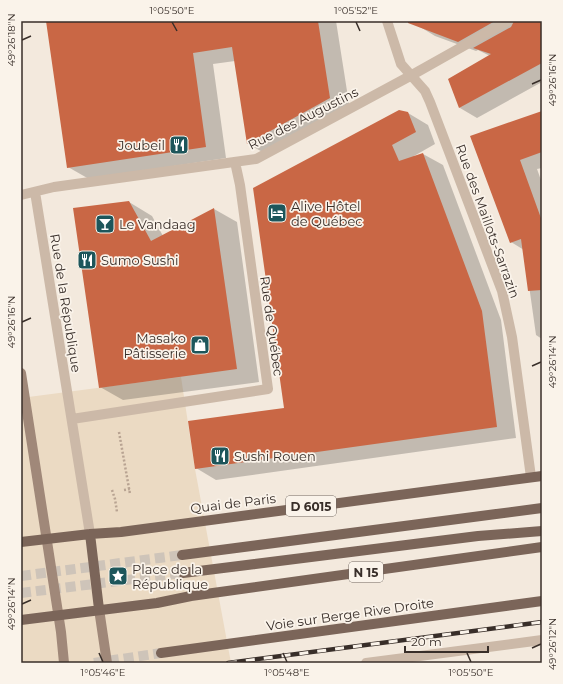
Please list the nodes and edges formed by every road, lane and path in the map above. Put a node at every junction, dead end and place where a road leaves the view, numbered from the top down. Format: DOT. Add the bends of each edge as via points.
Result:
graph roads {
  1 [pos="387,21"];
  2 [pos="508,21"];
  3 [pos="412,76"];
  4 [pos="235,162"];
  5 [pos="35,192"];
  6 [pos="21,195"];
  7 [pos="21,374"];
  8 [pos="72,419"];
  9 [pos="119,428"];
  10 [pos="542,476"];
  11 [pos="531,477"];
  12 [pos="130,489"];
  13 [pos="112,490"];
  14 [pos="124,490"];
  15 [pos="130,494"];
  16 [pos="542,508"];
  17 [pos="117,515"];
  18 [pos="542,531"];
  19 [pos="90,534"];
  20 [pos="46,538"];
  21 [pos="21,542"];
  22 [pos="542,548"];
  23 [pos="182,554"];
  24 [pos="183,573"];
  25 [pos="542,601"];
  26 [pos="99,609"];
  27 [pos="58,615"];
  28 [pos="21,620"];
  29 [pos="542,640"];
  30 [pos="161,653"];
  31 [pos="107,661"];
  32 [pos="64,663"];
  33 [pos="366,663"];
  1 -- 3 [label="street, Rue des Maillots-Sarrazin" via="401,64"];
  2 -- 3 [label="street, Rue des Augustins"];
  3 -- 4 [label="street, Rue des Augustins" via="256,159"];
  3 -- 11 [label="street, Rue des Maillots-Sarrazin" via="425,91 430,102 502,291 512,337"];
  4 -- 5 [label="street, Rue des Augustins"];
  4 -- 8 [label="street, Rue de Québec" via="268,389"];
  5 -- 6 [label="street, Rue des Augustins"];
  5 -- 8 [label="street, Rue de la République"];
  7 -- 20 [label="main road"];
  8 -- 19 [label="street"];
  9 -- 12 [label="path"];
  10 -- 11 [label="main road, Quai de Paris / D 6015"];
  11 -- 19 [label="main road, Quai de Paris / D 6015"];
  12 -- 14 [label="path"];
  12 -- 15 [label="path"];
  13 -- 17 [label="path"];
  16 -- 23 [label="main road, D 6015"];
  18 -- 24 [label="main road" via="478,536"];
  19 -- 20 [label="main road, Quai de Paris / D 6015"];
  19 -- 26 [label="main road"];
  20 -- 21 [label="main road, D 6015"];
  20 -- 27 [label="main road"];
  22 -- 26 [label="main road, N 15"];
  25 -- 30 [label="main road, Voie sur Berge Rive Droite"];
  26 -- 27 [label="main road, N 15"];
  26 -- 31 [label="main road"];
  27 -- 28 [label="main road"];
  27 -- 32 [label="main road"];
  29 -- 33 [label="street"];
}
